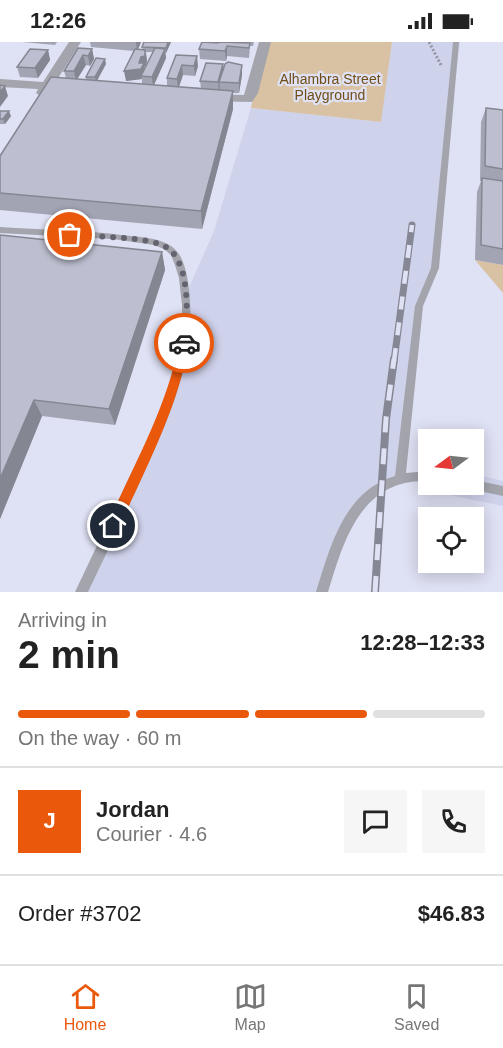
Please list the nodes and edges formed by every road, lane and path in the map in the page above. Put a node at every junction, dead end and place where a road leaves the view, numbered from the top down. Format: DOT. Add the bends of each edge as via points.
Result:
graph roads {
  1 [pos="75,42"];
  2 [pos="265,42"];
  3 [pos="456,42"];
  4 [pos="0,83"];
  5 [pos="46,86"];
  6 [pos="80,88"];
  7 [pos="193,97"];
  8 [pos="35,104"];
  9 [pos="0,231"];
  10 [pos="418,477"];
  11 [pos="400,479"];
  12 [pos="484,488"];
  13 [pos="503,492"];
  14 [pos="81,592"];
  15 [pos="322,592"];
  1 -- 5 [label="street"];
  2 -- 7 [label="street" via="247,99"];
  3 -- 11 [label="lane" via="435,268 419,306"];
  4 -- 5 [label="street"];
  5 -- 6 [label="street"];
  5 -- 8 [label="street"];
  9 -- 14 [label="lane" via="140,240 165,246 174,253 187,292 186,333 179,372 159,427"];
  10 -- 11 [label="lane"];
  11 -- 15 [label="lane" via="380,485 356,508 337,543"];
  12 -- 13 [label="lane"];
}
